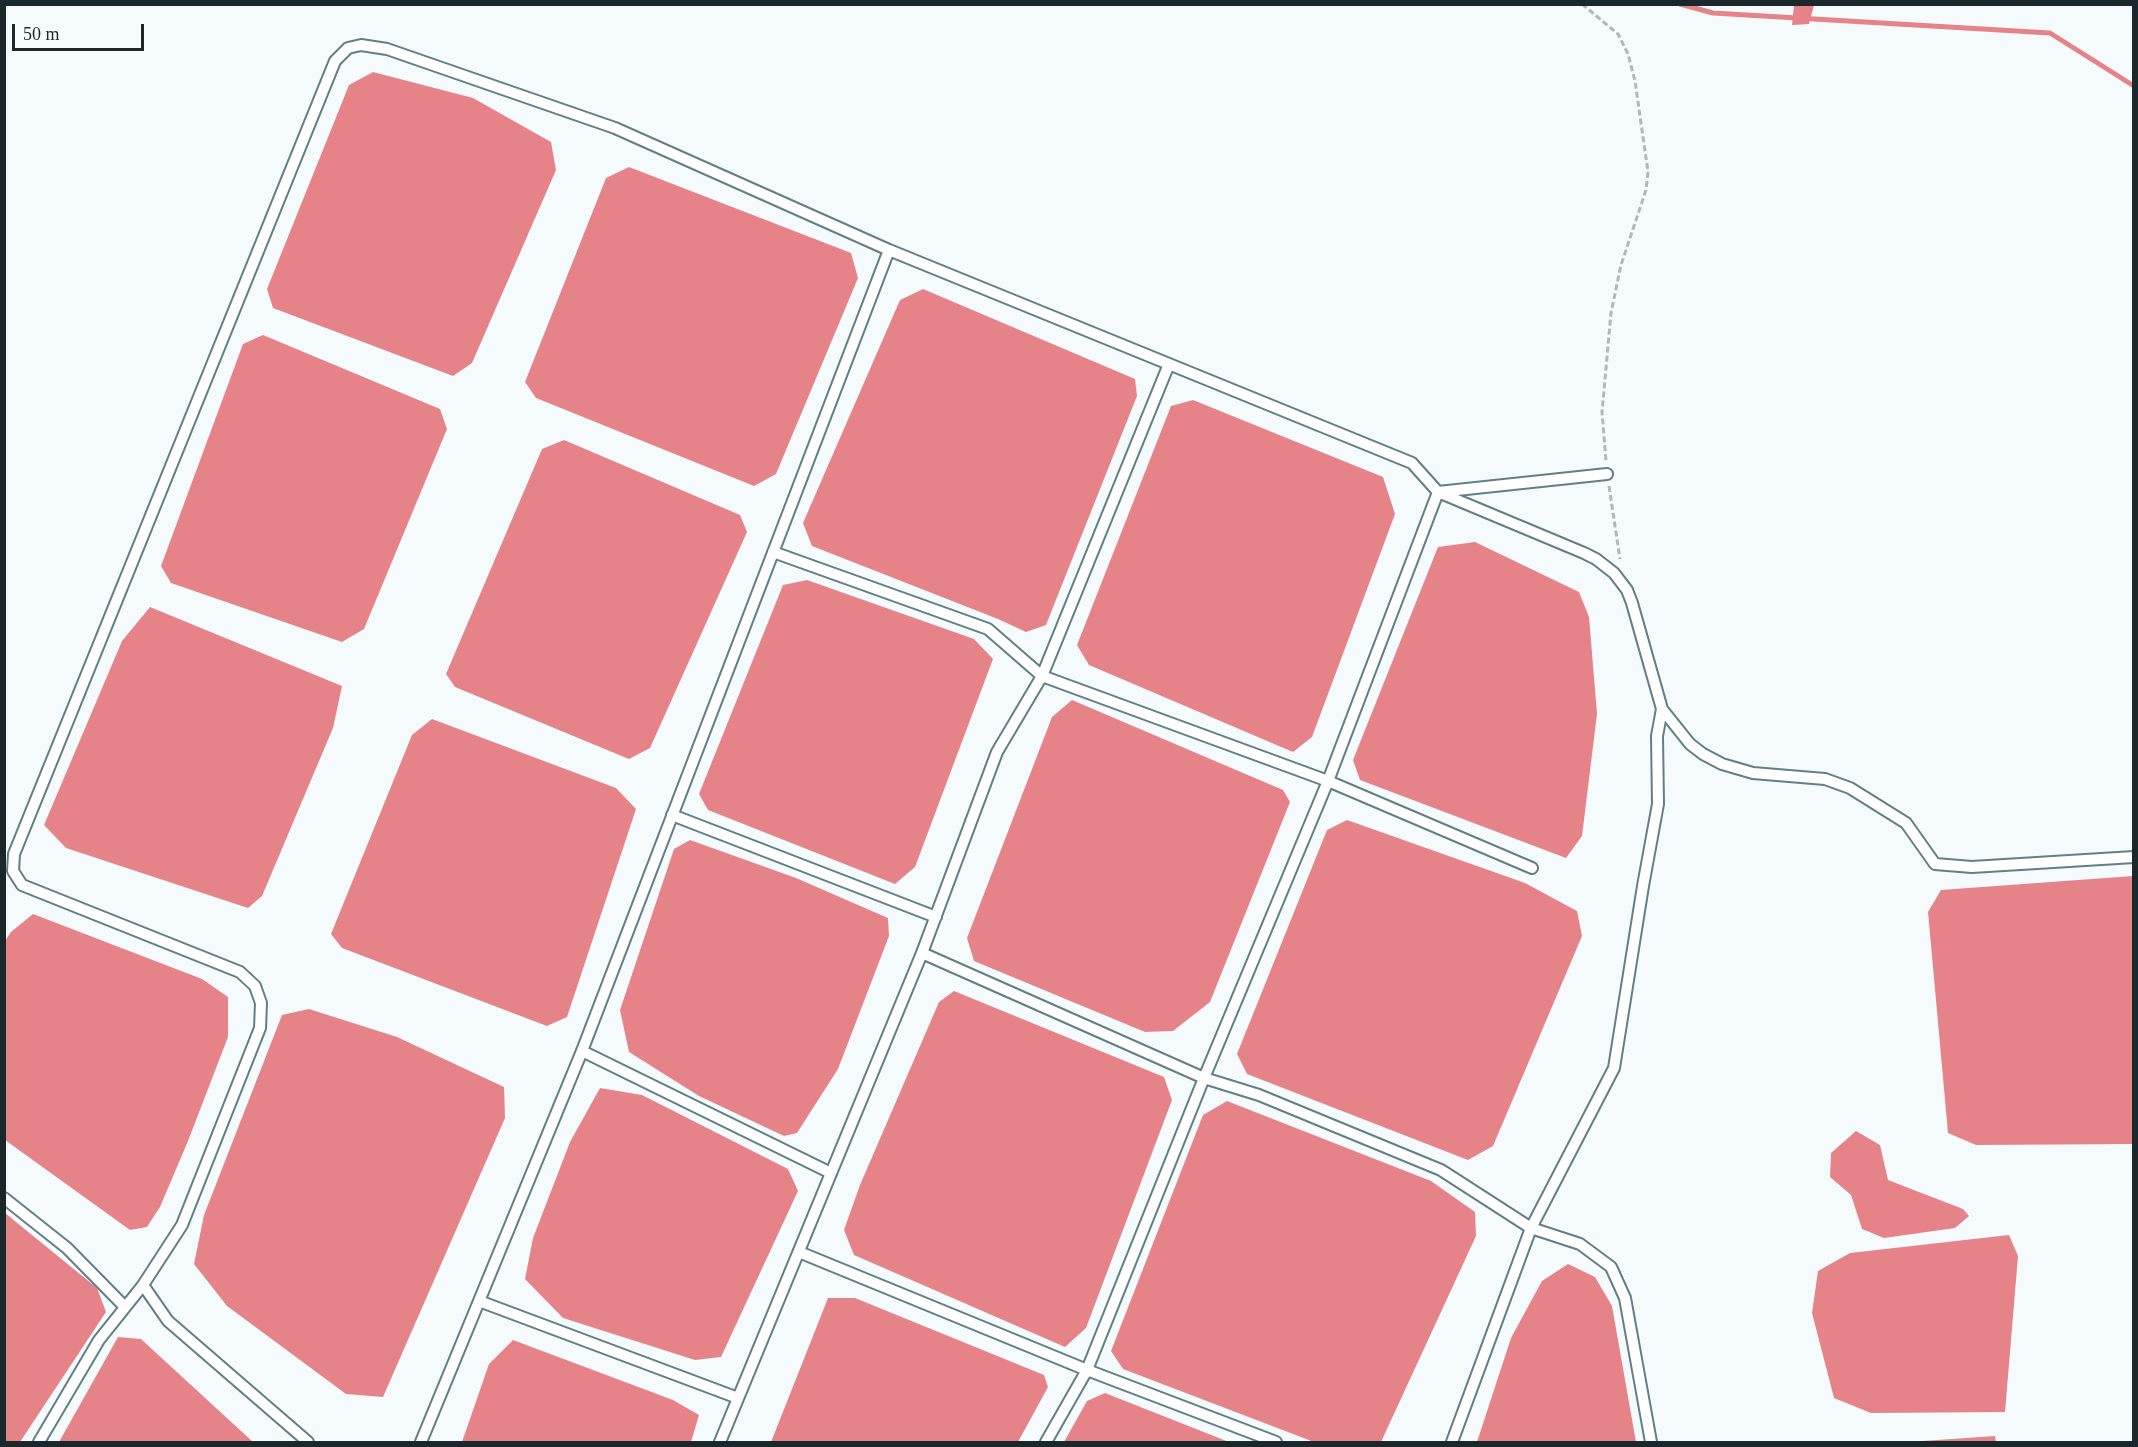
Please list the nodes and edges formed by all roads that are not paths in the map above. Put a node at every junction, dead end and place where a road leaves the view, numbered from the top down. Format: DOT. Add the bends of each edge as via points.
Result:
graph roads {
  1 [pos="888,250"];
  2 [pos="1169,364"];
  3 [pos="1607,474"];
  4 [pos="1438,492"];
  5 [pos="773,552"];
  6 [pos="1042,676"];
  7 [pos="1662,709"];
  8 [pos="1328,781"];
  9 [pos="672,815"];
  10 [pos="2133,857"];
  11 [pos="1532,868"];
  12 [pos="936,917"];
  13 [pos="922,953"];
  14 [pos="582,1051"];
  15 [pos="1204,1078"];
  16 [pos="831,1173"];
  17 [pos="4,1198"];
  18 [pos="1531,1228"];
  19 [pos="799,1252"];
  20 [pos="143,1286"];
  21 [pos="479,1301"];
  22 [pos="125,1307"];
  23 [pos="1088,1370"];
  24 [pos="738,1398"];
  25 [pos="39,1443"];
  26 [pos="308,1443"];
  27 [pos="421,1443"];
  28 [pos="720,1443"];
  29 [pos="1046,1443"];
  30 [pos="1276,1443"];
  31 [pos="1452,1443"];
  32 [pos="1651,1443"];
  1 -- 2 [label="lane"];
  1 -- 5 [label="lane"];
  1 -- 20 [label="lane" via="615,128 387,49 361,45 348,48 335,61 14,854 13,871 22,885 240,972 255,986 261,1004 260,1028 183,1225"];
  2 -- 4 [label="lane" via="1412,463"];
  2 -- 6 [label="lane"];
  3 -- 4 [label="lane"];
  4 -- 7 [label="lane" via="1596,559 1614,573 1627,590 1637,617"];
  4 -- 8 [label="lane"];
  5 -- 6 [label="lane" via="988,629"];
  5 -- 9 [label="lane"];
  6 -- 8 [label="lane"];
  6 -- 12 [label="lane" via="997,752"];
  7 -- 10 [label="lane" via="1690,744 1722,764 1753,773 1825,779 1850,788 1906,823 1935,864 1972,867"];
  7 -- 18 [label="lane" via="1657,736 1657,814 1614,1068"];
  8 -- 11 [label="lane"];
  8 -- 15 [label="lane"];
  9 -- 12 [label="lane"];
  9 -- 14 [label="lane"];
  12 -- 13 [label="lane"];
  13 -- 15 [label="lane"];
  13 -- 16 [label="lane"];
  14 -- 16 [label="lane"];
  14 -- 21 [label="lane"];
  15 -- 18 [label="lane" via="1259,1095 1441,1170"];
  15 -- 23 [label="lane"];
  16 -- 19 [label="lane"];
  17 -- 22 [label="lane" via="67,1248"];
  18 -- 31 [label="lane"];
  18 -- 32 [label="lane" via="1580,1244 1611,1267 1625,1298"];
  19 -- 23 [label="lane"];
  19 -- 24 [label="lane"];
  20 -- 22 [label="lane"];
  20 -- 26 [label="lane" via="168,1321"];
  21 -- 24 [label="lane"];
  21 -- 27 [label="lane"];
  22 -- 25 [label="lane" via="99,1340"];
  23 -- 29 [label="lane"];
  23 -- 30 [label="lane"];
  24 -- 28 [label="lane"];
}
